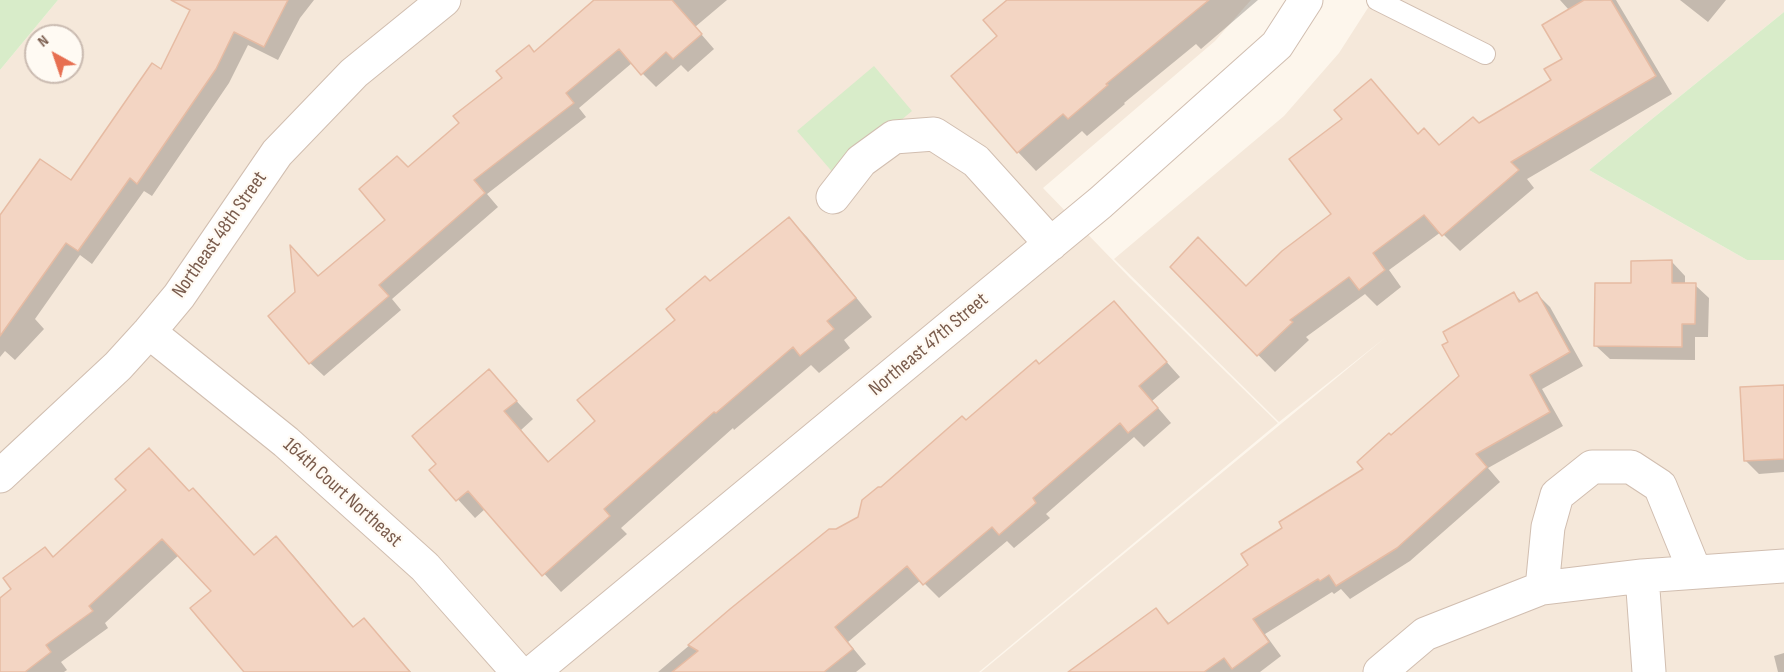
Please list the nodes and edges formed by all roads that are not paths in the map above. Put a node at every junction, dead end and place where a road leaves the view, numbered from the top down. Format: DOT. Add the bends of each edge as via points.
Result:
graph roads {
  1 [pos="444,0"];
  2 [pos="1306,0"];
  3 [pos="1377,0"];
  4 [pos="1485,54"];
  5 [pos="833,197"];
  6 [pos="1051,244"];
  7 [pos="149,332"];
  8 [pos="0,476"];
  9 [pos="1784,567"];
  10 [pos="1695,572"];
  11 [pos="1642,576"];
  12 [pos="1542,588"];
  13 [pos="518,672"];
  14 [pos="533,672"];
  15 [pos="1380,672"];
  16 [pos="1649,672"];
  1 -- 7 [label="street, Northeast 48th Street" via="354,73 277,153 179,296"];
  2 -- 6 [label="street, Northeast 47th Street" via="1277,45"];
  3 -- 4 [label="lane"];
  5 -- 6 [label="street" via="861,161 894,137 934,134 976,160"];
  6 -- 14 [label="street, Northeast 47th Street"];
  7 -- 8 [label="street, Northeast 48th Street"];
  7 -- 13 [label="street, 164th Court Northeast" via="286,442 425,567"];
  9 -- 10 [label="street"];
  10 -- 11 [label="street"];
  10 -- 12 [label="street" via="1660,486 1631,466 1592,467 1557,495 1548,527"];
  11 -- 12 [label="street"];
  11 -- 16 [label="street"];
  12 -- 15 [label="street" via="1425,634"];
}
